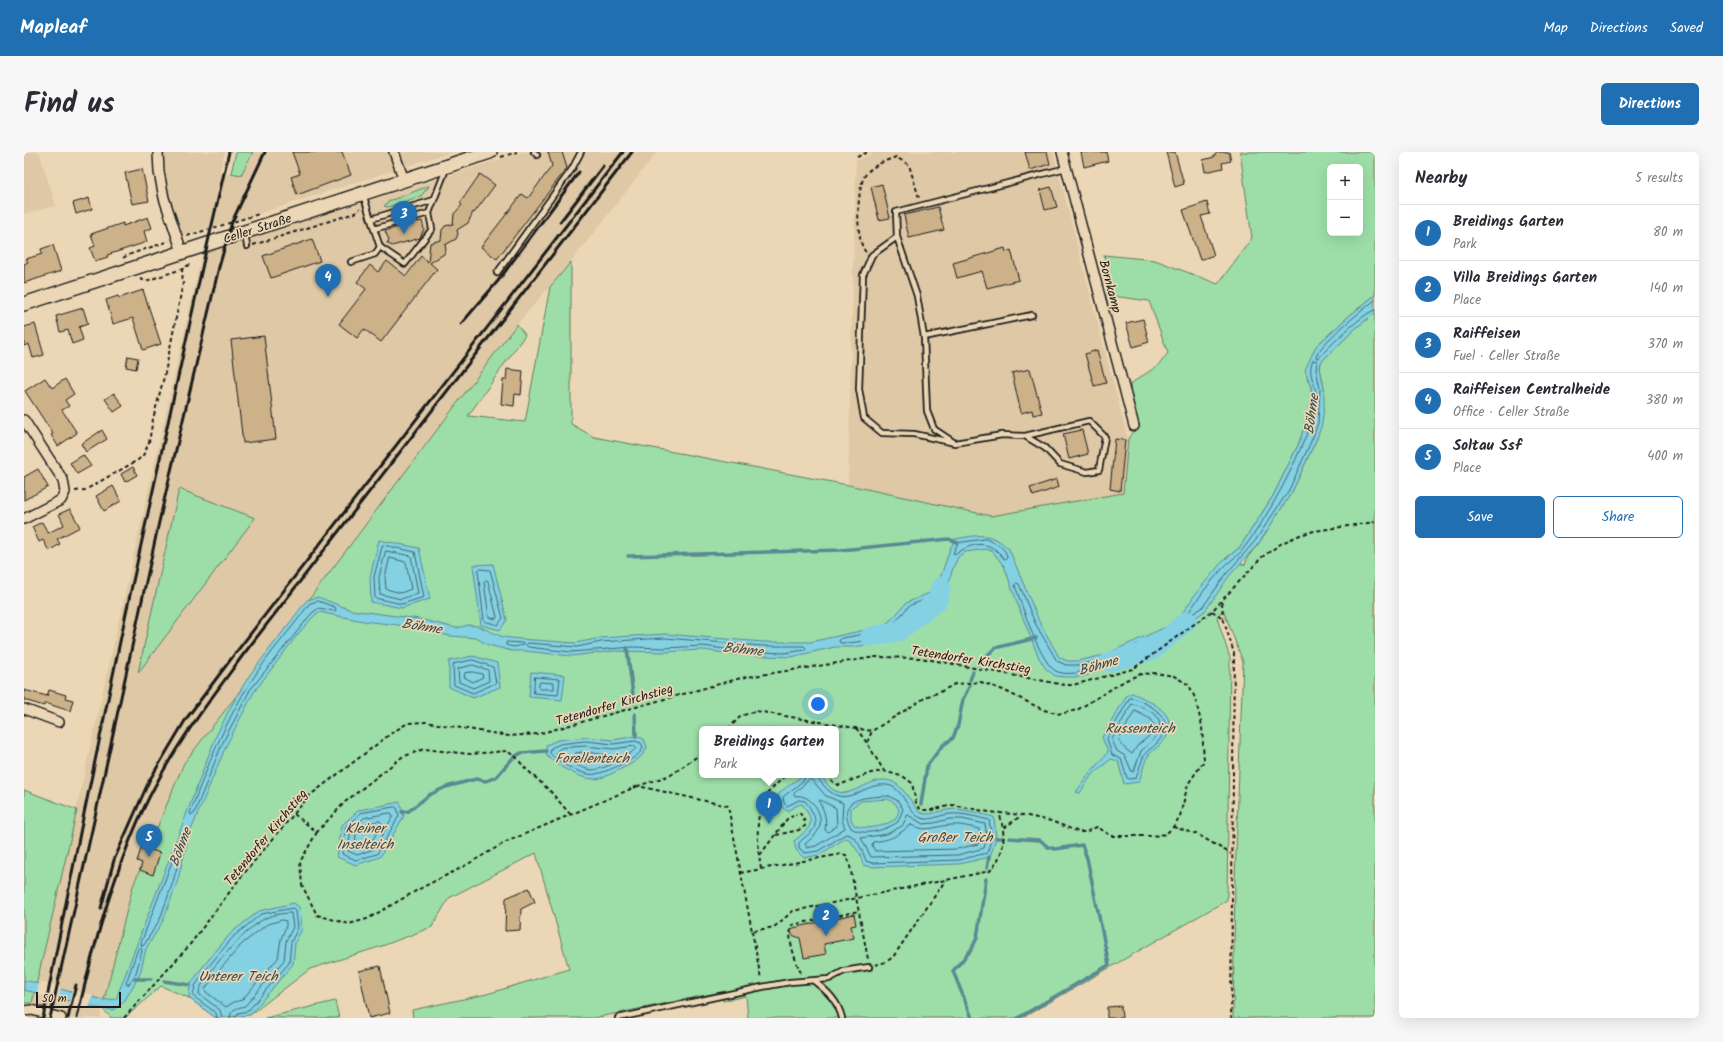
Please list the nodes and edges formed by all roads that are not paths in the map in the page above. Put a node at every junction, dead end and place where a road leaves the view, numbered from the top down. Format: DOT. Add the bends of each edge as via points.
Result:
graph roads {
  1 [pos="158,152"];
  2 [pos="394,152"];
  3 [pos="490,152"];
  4 [pos="581,152"];
  5 [pos="1062,152"];
  6 [pos="447,166"];
  7 [pos="1066,168"];
  8 [pos="404,180"];
  9 [pos="364,199"];
  10 [pos="434,200"];
  11 [pos="428,213"];
  12 [pos="371,219"];
  13 [pos="374,229"];
  14 [pos="244,232"];
  15 [pos="896,237"];
  16 [pos="248,246"];
  17 [pos="380,247"];
  18 [pos="182,252"];
  19 [pos="350,262"];
  20 [pos="497,274"];
  21 [pos="24,304"];
  22 [pos="1032,315"];
  23 [pos="924,337"];
  24 [pos="24,420"];
  25 [pos="1134,426"];
  26 [pos="1025,436"];
  27 [pos="955,443"];
  28 [pos="24,519"];
  29 [pos="24,709"];
  30 [pos="59,722"];
  31 [pos="869,967"];
  32 [pos="814,981"];
  33 [pos="24,1011"];
  34 [pos="61,1018"];
  35 [pos="618,1018"];
  36 [pos="842,1018"];
  1 -- 18 [label="street" via="164,198"];
  2 -- 8 [label="street"];
  3 -- 6 [label="main road, Celler Straße"];
  4 -- 20 [label="lane" via="572,169"];
  5 -- 7 [label="street, Bornkamp"];
  6 -- 8 [label="main road, Celler Straße"];
  6 -- 10 [label="lane"];
  7 -- 15 [label="lane" via="896,212"];
  7 -- 25 [label="street, Bornkamp"];
  8 -- 9 [label="main road, Celler Straße"];
  9 -- 12 [label="lane"];
  9 -- 14 [label="main road, Celler Straße"];
  10 -- 11 [label="lane"];
  10 -- 12 [label="lane"];
  11 -- 13 [label="lane"];
  11 -- 17 [label="lane" via="432,229 405,264"];
  12 -- 13 [label="lane"];
  13 -- 17 [label="lane"];
  14 -- 16 [label="lane"];
  14 -- 18 [label="main road, Celler Straße"];
  15 -- 23 [label="lane" via="917,296"];
  15 -- 27 [label="lane" via="872,255 863,275 859,389 864,418 882,433 914,434"];
  17 -- 19 [label="lane" via="375,254"];
  18 -- 21 [label="main road, Celler Straße"];
  22 -- 23 [label="lane"];
  23 -- 27 [label="lane" via="927,411 934,429"];
  24 -- 28 [label="street" via="63,480 65,492 61,500"];
  26 -- 26 [label="lane" via="1045,448 1060,464 1087,472 1099,470 1104,437 1090,421"];
  26 -- 27 [label="lane" via="1002,435"];
  29 -- 30 [label="street"];
  31 -- 32 [label="lane" via="844,971 829,979"];
  32 -- 35 [label="lane" via="762,987"];
  32 -- 36 [label="lane" via="828,991 840,1009"];
  33 -- 34 [label="street" via="32,1010"];
}
